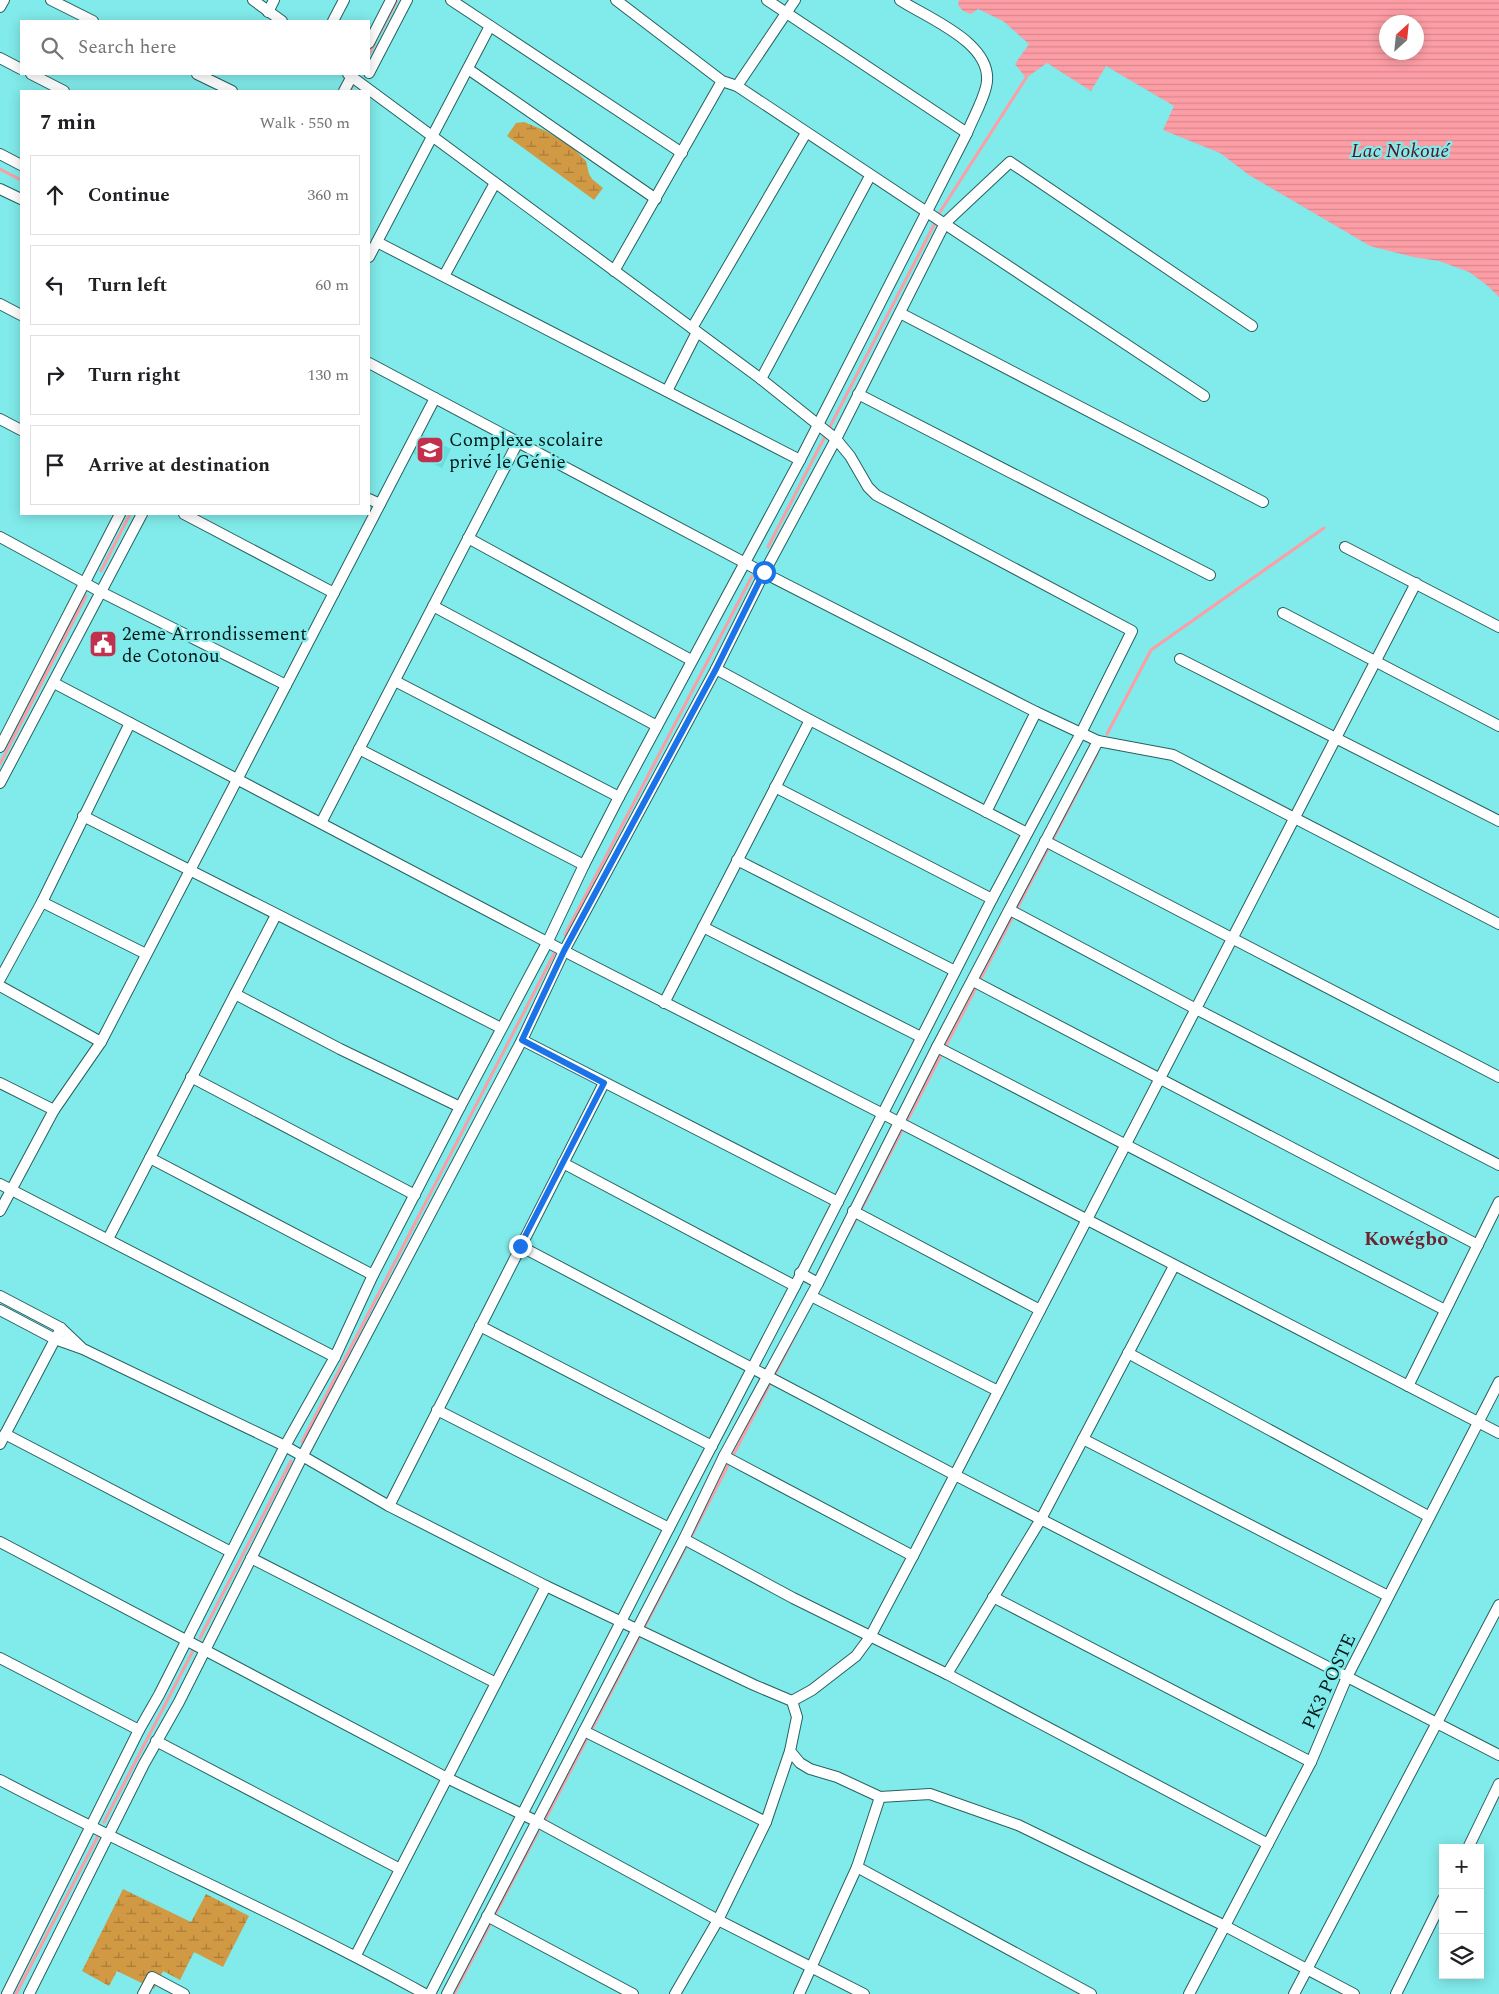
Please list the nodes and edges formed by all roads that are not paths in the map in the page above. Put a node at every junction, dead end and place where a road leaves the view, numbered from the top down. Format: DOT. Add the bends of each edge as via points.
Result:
graph roads {
  1 [pos="4,0"];
  2 [pos="51,0"];
  3 [pos="253,0"];
  4 [pos="274,0"];
  5 [pos="344,0"];
  6 [pos="392,0"];
  7 [pos="408,0"];
  8 [pos="451,0"];
  9 [pos="616,0"];
  10 [pos="767,0"];
  11 [pos="796,0"];
  12 [pos="900,0"];
  13 [pos="0,7"];
  14 [pos="268,12"];
  15 [pos="786,13"];
  16 [pos="91,20"];
  17 [pos="280,20"];
  18 [pos="334,20"];
  19 [pos="490,26"];
  20 [pos="370,41"];
  21 [pos="0,58"];
  22 [pos="20,68"];
  23 [pos="468,69"];
  24 [pos="370,72"];
  25 [pos="33,75"];
  26 [pos="199,75"];
  27 [pos="351,75"];
  28 [pos="368,75"];
  29 [pos="722,81"];
  30 [pos="737,86"];
  31 [pos="361,88"];
  32 [pos="62,90"];
  33 [pos="230,90"];
  34 [pos="344,90"];
  35 [pos="370,94"];
  36 [pos="806,133"];
  37 [pos="967,133"];
  38 [pos="433,137"];
  39 [pos="682,153"];
  40 [pos="0,154"];
  41 [pos="20,164"];
  42 [pos="870,176"];
  43 [pos="495,183"];
  44 [pos="0,189"];
  45 [pos="20,199"];
  46 [pos="656,199"];
  47 [pos="927,213"];
  48 [pos="944,223"];
  49 [pos="377,242"];
  50 [pos="370,255"];
  51 [pos="614,271"];
  52 [pos="444,276"];
  53 [pos="0,304"];
  54 [pos="900,312"];
  55 [pos="20,314"];
  56 [pos="1252,326"];
  57 [pos="694,330"];
  58 [pos="370,364"];
  59 [pos="761,379"];
  60 [pos="667,391"];
  61 [pos="858,394"];
  62 [pos="1204,396"];
  63 [pos="435,398"];
  64 [pos="0,419"];
  65 [pos="817,425"];
  66 [pos="20,429"];
  67 [pos="836,439"];
  68 [pos="518,442"];
  69 [pos="800,460"];
  70 [pos="370,499"];
  71 [pos="1263,502"];
  72 [pos="380,504"];
  73 [pos="120,515"];
  74 [pos="141,515"];
  75 [pos="186,515"];
  76 [pos="0,536"];
  77 [pos="468,538"];
  78 [pos="1345,547"];
  79 [pos="746,562"];
  80 [pos="764,572"];
  81 [pos="1210,575"];
  82 [pos="86,583"];
  83 [pos="1416,583"];
  84 [pos="101,592"];
  85 [pos="334,593"];
  86 [pos="433,606"];
  87 [pos="1283,612"];
  88 [pos="1499,627"];
  89 [pos="1180,658"];
  90 [pos="691,660"];
  91 [pos="1375,661"];
  92 [pos="716,669"];
  93 [pos="394,681"];
  94 [pos="54,683"];
  95 [pos="286,685"];
  96 [pos="1036,712"];
  97 [pos="810,720"];
  98 [pos="130,723"];
  99 [pos="657,726"];
  100 [pos="1499,726"];
  101 [pos="1081,733"];
  102 [pos="1336,738"];
  103 [pos="1098,741"];
  104 [pos="0,748"];
  105 [pos="359,749"];
  106 [pos="237,779"];
  107 [pos="0,783"];
  108 [pos="776,787"];
  109 [pos="619,796"];
  110 [pos="986,812"];
  111 [pos="83,816"];
  112 [pos="1294,818"];
  113 [pos="1499,821"];
  114 [pos="321,823"];
  115 [pos="1026,833"];
  116 [pos="1045,842"];
  117 [pos="737,860"];
  118 [pos="584,865"];
  119 [pos="190,871"];
  120 [pos="992,899"];
  121 [pos="42,902"];
  122 [pos="1010,910"];
  123 [pos="276,915"];
  124 [pos="1499,924"];
  125 [pos="703,927"];
  126 [pos="1232,940"];
  127 [pos="548,943"];
  128 [pos="564,951"];
  129 [pos="146,954"];
  130 [pos="956,971"];
  131 [pos="0,979"];
  132 [pos="973,981"];
  133 [pos="0,986"];
  134 [pos="235,994"];
  135 [pos="664,1003"];
  136 [pos="1196,1009"];
  137 [pos="501,1028"];
  138 [pos="921,1037"];
  139 [pos="522,1040"];
  140 [pos="101,1042"];
  141 [pos="938,1047"];
  142 [pos="1499,1077"];
  143 [pos="191,1078"];
  144 [pos="1160,1079"];
  145 [pos="0,1082"];
  146 [pos="604,1083"];
  147 [pos="460,1107"];
  148 [pos="54,1110"];
  149 [pos="883,1114"];
  150 [pos="899,1123"];
  151 [pos="1126,1144"];
  152 [pos="150,1158"];
  153 [pos="563,1163"];
  154 [pos="1499,1165"];
  155 [pos="0,1184"];
  156 [pos="11,1190"];
  157 [pos="414,1195"];
  158 [pos="838,1202"];
  159 [pos="1499,1202"];
  160 [pos="0,1211"];
  161 [pos="853,1212"];
  162 [pos="1087,1220"];
  163 [pos="108,1239"];
  164 [pos="1478,1245"];
  165 [pos="520,1246"];
  166 [pos="1174,1266"];
  167 [pos="800,1273"];
  168 [pos="373,1275"];
  169 [pos="818,1283"];
  170 [pos="795,1286"];
  171 [pos="0,1296"];
  172 [pos="811,1296"];
  173 [pos="0,1310"];
  174 [pos="1040,1310"];
  175 [pos="1445,1310"];
  176 [pos="480,1326"];
  177 [pos="61,1328"];
  178 [pos="55,1339"];
  179 [pos="83,1349"];
  180 [pos="1128,1353"];
  181 [pos="335,1357"];
  182 [pos="753,1367"];
  183 [pos="769,1376"];
  184 [pos="1499,1382"];
  185 [pos="1408,1386"];
  186 [pos="998,1392"];
  187 [pos="437,1410"];
  188 [pos="1478,1422"];
  189 [pos="1499,1433"];
  190 [pos="5,1434"];
  191 [pos="1083,1439"];
  192 [pos="0,1444"];
  193 [pos="285,1446"];
  194 [pos="712,1446"];
  195 [pos="303,1455"];
  196 [pos="724,1456"];
  197 [pos="955,1475"];
  198 [pos="389,1506"];
  199 [pos="1428,1516"];
  200 [pos="1041,1519"];
  201 [pos="669,1528"];
  202 [pos="684,1539"];
  203 [pos="0,1542"];
  204 [pos="231,1552"];
  205 [pos="913,1556"];
  206 [pos="251,1558"];
  207 [pos="546,1586"];
  208 [pos="1388,1596"];
  209 [pos="993,1597"];
  210 [pos="1499,1605"];
  211 [pos="620,1622"];
  212 [pos="637,1628"];
  213 [pos="870,1636"];
  214 [pos="186,1640"];
  215 [pos="205,1650"];
  216 [pos="0,1658"];
  217 [pos="947,1674"];
  218 [pos="1347,1677"];
  219 [pos="496,1683"];
  220 [pos="792,1701"];
  221 [pos="1438,1723"];
  222 [pos="138,1730"];
  223 [pos="584,1731"];
  224 [pos="156,1741"];
  225 [pos="790,1751"];
  226 [pos="1499,1755"];
  227 [pos="1310,1762"];
  228 [pos="446,1778"];
  229 [pos="0,1780"];
  230 [pos="1499,1784"];
  231 [pos="880,1797"];
  232 [pos="522,1814"];
  233 [pos="536,1821"];
  234 [pos="766,1822"];
  235 [pos="90,1827"];
  236 [pos="109,1836"];
  237 [pos="1268,1844"];
  238 [pos="1470,1844"];
  239 [pos="857,1867"];
  240 [pos="400,1869"];
  241 [pos="1439,1907"];
  242 [pos="487,1916"];
  243 [pos="718,1920"];
  244 [pos="1225,1926"];
  245 [pos="356,1955"];
  246 [pos="812,1968"];
  247 [pos="1308,1969"];
  248 [pos="7,1994"];
  249 [pos="29,1994"];
  250 [pos="143,1994"];
  251 [pos="184,1994"];
  252 [pos="425,1994"];
  253 [pos="430,1994"];
  254 [pos="447,1994"];
  255 [pos="633,1994"];
  256 [pos="675,1994"];
  257 [pos="799,1994"];
  258 [pos="864,1994"];
  259 [pos="1091,1994"];
  260 [pos="1189,1994"];
  261 [pos="1294,1994"];
  262 [pos="1354,1994"];
  263 [pos="1396,1994"];
  1 -- 13 [label="street"];
  2 -- 16 [label="street"];
  3 -- 14 [label="street"];
  4 -- 14 [label="street"];
  5 -- 18 [label="street"];
  6 -- 20 [label="street"];
  7 -- 24 [label="street"];
  8 -- 19 [label="street"];
  9 -- 29 [label="street"];
  10 -- 15 [label="street"];
  11 -- 15 [label="street"];
  12 -- 37 [label="street" via="956,31 982,61 986,86"];
  14 -- 17 [label="street"];
  15 -- 30 [label="street"];
  15 -- 37 [label="street"];
  19 -- 23 [label="street"];
  19 -- 39 [label="street"];
  21 -- 22 [label="street"];
  23 -- 38 [label="street"];
  23 -- 46 [label="street"];
  25 -- 32 [label="street"];
  26 -- 33 [label="street"];
  27 -- 31 [label="street"];
  27 -- 34 [label="street"];
  28 -- 31 [label="street"];
  29 -- 30 [label="street"];
  29 -- 39 [label="street"];
  30 -- 36 [label="street"];
  35 -- 38 [label="street"];
  36 -- 42 [label="street"];
  36 -- 57 [label="street"];
  37 -- 47 [label="street"];
  38 -- 43 [label="street"];
  38 -- 49 [label="street"];
  39 -- 46 [label="street"];
  40 -- 41 [label="street"];
  42 -- 47 [label="street"];
  42 -- 59 [label="street"];
  43 -- 51 [label="street"];
  43 -- 52 [label="street"];
  44 -- 45 [label="street"];
  46 -- 51 [label="street"];
  47 -- 48 [label="street"];
  47 -- 65 [label="street"];
  48 -- 54 [label="street"];
  48 -- 56 [label="street" via="1010,162"];
  48 -- 62 [label="street"];
  49 -- 50 [label="street"];
  49 -- 52 [label="street"];
  51 -- 57 [label="street"];
  52 -- 60 [label="street"];
  53 -- 55 [label="street"];
  54 -- 61 [label="street"];
  54 -- 71 [label="street"];
  57 -- 59 [label="street"];
  57 -- 60 [label="street"];
  58 -- 63 [label="street"];
  59 -- 65 [label="street"];
  60 -- 69 [label="street"];
  61 -- 67 [label="street"];
  61 -- 81 [label="street"];
  63 -- 68 [label="street"];
  63 -- 72 [label="street"];
  64 -- 66 [label="street"];
  65 -- 67 [label="street"];
  65 -- 69 [label="street"];
  67 -- 80 [label="street"];
  67 -- 101 [label="street" via="868,487 887,502 1132,632"];
  68 -- 77 [label="street"];
  68 -- 79 [label="street"];
  69 -- 79 [label="street"];
  70 -- 72 [label="street"];
  72 -- 85 [label="street"];
  73 -- 82 [label="street"];
  74 -- 84 [label="street"];
  75 -- 85 [label="street"];
  76 -- 82 [label="street"];
  77 -- 86 [label="street"];
  77 -- 90 [label="street"];
  78 -- 83 [label="street"];
  79 -- 80 [label="street"];
  79 -- 90 [label="street"];
  80 -- 92 [label="street"];
  80 -- 96 [label="street"];
  82 -- 84 [label="street"];
  82 -- 104 [label="street"];
  83 -- 88 [label="street"];
  83 -- 91 [label="street"];
  84 -- 94 [label="street"];
  84 -- 95 [label="street"];
  85 -- 95 [label="street"];
  86 -- 93 [label="street"];
  86 -- 99 [label="street"];
  87 -- 91 [label="street"];
  89 -- 102 [label="street"];
  90 -- 99 [label="street"];
  91 -- 100 [label="street"];
  91 -- 102 [label="street"];
  92 -- 97 [label="street"];
  92 -- 128 [label="street"];
  93 -- 105 [label="street"];
  93 -- 109 [label="street"];
  94 -- 98 [label="street"];
  94 -- 107 [label="street"];
  95 -- 106 [label="street"];
  96 -- 101 [label="street"];
  96 -- 110 [label="street"];
  97 -- 108 [label="street"];
  97 -- 110 [label="street"];
  98 -- 106 [label="street"];
  98 -- 111 [label="street"];
  99 -- 109 [label="street"];
  101 -- 103 [label="street"];
  101 -- 115 [label="street"];
  102 -- 112 [label="street"];
  102 -- 113 [label="street"];
  103 -- 112 [label="street" via="1173,755"];
  103 -- 116 [label="street"];
  105 -- 114 [label="street"];
  105 -- 118 [label="street"];
  106 -- 114 [label="street"];
  106 -- 119 [label="street"];
  108 -- 117 [label="street"];
  108 -- 120 [label="street"];
  109 -- 118 [label="street"];
  110 -- 115 [label="street"];
  111 -- 119 [label="street"];
  111 -- 121 [label="street"];
  112 -- 124 [label="street"];
  112 -- 126 [label="street"];
  114 -- 127 [label="street"];
  115 -- 120 [label="street"];
  116 -- 122 [label="street"];
  116 -- 126 [label="street"];
  117 -- 125 [label="street"];
  117 -- 130 [label="street"];
  118 -- 127 [label="street"];
  119 -- 123 [label="street"];
  119 -- 129 [label="street"];
  120 -- 130 [label="street"];
  121 -- 129 [label="street"];
  121 -- 131 [label="street"];
  122 -- 132 [label="street"];
  122 -- 136 [label="street"];
  123 -- 134 [label="street"];
  123 -- 137 [label="street"];
  125 -- 135 [label="street"];
  125 -- 138 [label="street"];
  126 -- 136 [label="street"];
  126 -- 142 [label="street"];
  127 -- 128 [label="street"];
  127 -- 137 [label="street"];
  128 -- 135 [label="street"];
  128 -- 139 [label="street"];
  129 -- 140 [label="street"];
  130 -- 138 [label="street"];
  132 -- 141 [label="street"];
  132 -- 144 [label="street"];
  133 -- 140 [label="street"];
  134 -- 143 [label="street"];
  134 -- 147 [label="street"];
  135 -- 149 [label="street"];
  136 -- 144 [label="street"];
  136 -- 154 [label="street"];
  137 -- 147 [label="street"];
  138 -- 149 [label="street"];
  139 -- 146 [label="street"];
  139 -- 195 [label="street"];
  140 -- 148 [label="street"];
  141 -- 150 [label="street"];
  141 -- 151 [label="street"];
  143 -- 152 [label="street"];
  143 -- 157 [label="street"];
  144 -- 151 [label="street"];
  144 -- 164 [label="street"];
  145 -- 148 [label="street"];
  146 -- 153 [label="street"];
  146 -- 158 [label="street"];
  147 -- 157 [label="street"];
  148 -- 156 [label="street"];
  149 -- 150 [label="street"];
  149 -- 158 [label="street"];
  150 -- 161 [label="street"];
  150 -- 162 [label="street"];
  151 -- 162 [label="street"];
  151 -- 175 [label="street"];
  152 -- 163 [label="street"];
  152 -- 168 [label="street"];
  153 -- 165 [label="street"];
  153 -- 170 [label="street"];
  155 -- 156 [label="street"];
  156 -- 160 [label="street"];
  156 -- 163 [label="street"];
  157 -- 168 [label="street"];
  158 -- 167 [label="street"];
  159 -- 164 [label="street"];
  161 -- 169 [label="street"];
  161 -- 174 [label="street"];
  162 -- 166 [label="street"];
  162 -- 174 [label="street"];
  163 -- 181 [label="street"];
  164 -- 175 [label="street"];
  165 -- 176 [label="street"];
  165 -- 182 [label="street"];
  166 -- 180 [label="street"];
  166 -- 185 [label="street"];
  167 -- 169 [label="street"];
  167 -- 170 [label="street"];
  168 -- 181 [label="street"];
  169 -- 172 [label="street"];
  170 -- 182 [label="street"];
  171 -- 177 [label="street"];
  172 -- 183 [label="street"];
  172 -- 186 [label="street"];
  173 -- 178 [label="street"];
  174 -- 186 [label="street"];
  175 -- 185 [label="street"];
  176 -- 187 [label="street"];
  176 -- 194 [label="street"];
  177 -- 178 [label="street"];
  177 -- 179 [label="street"];
  178 -- 179 [label="street"];
  178 -- 190 [label="street"];
  179 -- 193 [label="street"];
  180 -- 191 [label="street"];
  180 -- 199 [label="street"];
  181 -- 193 [label="street"];
  182 -- 183 [label="street"];
  182 -- 194 [label="street"];
  183 -- 196 [label="street"];
  183 -- 197 [label="street"];
  184 -- 188 [label="street, PK3 POSTE"];
  185 -- 188 [label="street"];
  186 -- 197 [label="street"];
  187 -- 198 [label="street"];
  187 -- 201 [label="street"];
  188 -- 189 [label="street"];
  188 -- 199 [label="street, PK3 POSTE"];
  190 -- 192 [label="street"];
  190 -- 204 [label="street"];
  191 -- 200 [label="street"];
  191 -- 208 [label="street"];
  193 -- 195 [label="street"];
  193 -- 204 [label="street"];
  194 -- 201 [label="street"];
  195 -- 198 [label="street"];
  195 -- 206 [label="street"];
  196 -- 202 [label="street"];
  196 -- 205 [label="street"];
  197 -- 200 [label="street"];
  197 -- 205 [label="street"];
  198 -- 207 [label="street"];
  199 -- 208 [label="street, PK3 POSTE"];
  200 -- 209 [label="street"];
  200 -- 218 [label="street"];
  201 -- 211 [label="street"];
  202 -- 212 [label="street"];
  202 -- 213 [label="street"];
  203 -- 214 [label="street"];
  204 -- 214 [label="street"];
  205 -- 213 [label="street"];
  206 -- 215 [label="street"];
  206 -- 219 [label="street"];
  207 -- 211 [label="street"];
  207 -- 219 [label="street"];
  208 -- 218 [label="street, PK3 POSTE"];
  209 -- 217 [label="street"];
  209 -- 227 [label="street"];
  210 -- 221 [label="street"];
  211 -- 212 [label="street"];
  211 -- 232 [label="street"];
  212 -- 220 [label="street"];
  212 -- 223 [label="street"];
  213 -- 217 [label="street"];
  213 -- 220 [label="street" via="856,1656 838,1672"];
  214 -- 215 [label="street"];
  214 -- 222 [label="street"];
  215 -- 224 [label="street"];
  215 -- 228 [label="street"];
  216 -- 222 [label="street"];
  217 -- 237 [label="street"];
  218 -- 221 [label="street"];
  218 -- 227 [label="street, PK3 POSTE"];
  219 -- 228 [label="street"];
  220 -- 225 [label="street" via="797,1717"];
  221 -- 226 [label="street"];
  221 -- 247 [label="street"];
  222 -- 235 [label="street"];
  223 -- 233 [label="street"];
  223 -- 234 [label="street"];
  224 -- 236 [label="street"];
  224 -- 240 [label="street"];
  225 -- 231 [label="street" via="794,1758 810,1769 837,1777"];
  225 -- 234 [label="street"];
  227 -- 237 [label="street, PK3 POSTE"];
  228 -- 232 [label="street"];
  228 -- 240 [label="street"];
  229 -- 235 [label="street"];
  230 -- 238 [label="street"];
  231 -- 239 [label="street"];
  231 -- 244 [label="street" via="930,1794 1009,1821"];
  232 -- 233 [label="street"];
  232 -- 253 [label="street"];
  233 -- 242 [label="street"];
  233 -- 243 [label="street"];
  234 -- 243 [label="street"];
  235 -- 236 [label="street"];
  235 -- 248 [label="street"];
  236 -- 245 [label="street"];
  236 -- 249 [label="street"];
  237 -- 244 [label="street, PK3 POSTE"];
  239 -- 246 [label="street"];
  239 -- 259 [label="street"];
  240 -- 245 [label="street"];
  241 -- 263 [label="street"];
  242 -- 254 [label="street"];
  242 -- 255 [label="street"];
  243 -- 246 [label="street"];
  243 -- 256 [label="street"];
  244 -- 247 [label="street"];
  244 -- 260 [label="street, PK3 POSTE"];
  245 -- 252 [label="street"];
  246 -- 257 [label="street"];
  246 -- 258 [label="street"];
  247 -- 261 [label="street"];
  247 -- 262 [label="street"];
  250 -- 251 [label="street" via="152,1977"];
}
